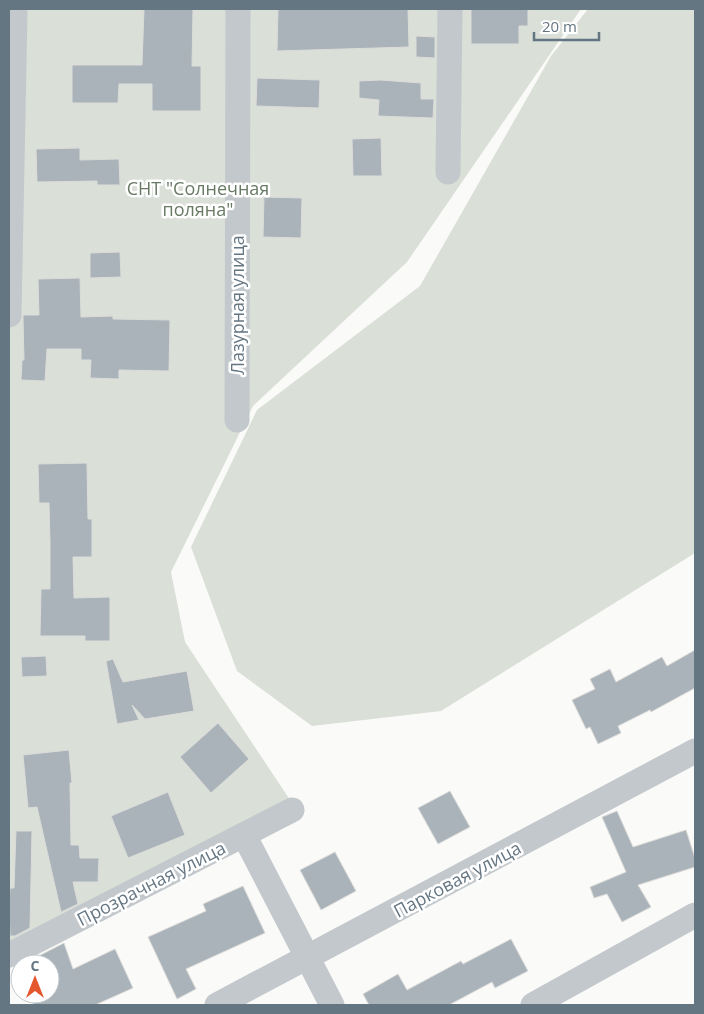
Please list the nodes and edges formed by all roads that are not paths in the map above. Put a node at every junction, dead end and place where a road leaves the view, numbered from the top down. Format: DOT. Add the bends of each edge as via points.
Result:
graph roads {
  1 [pos="238,9"];
  2 [pos="450,9"];
  3 [pos="15,12"];
  4 [pos="448,172"];
  5 [pos="9,316"];
  6 [pos="237,420"];
  7 [pos="695,751"];
  8 [pos="292,810"];
  9 [pos="244,835"];
  10 [pos="695,915"];
  11 [pos="9,956"];
  12 [pos="307,959"];
  13 [pos="218,1005"];
  14 [pos="332,1005"];
  15 [pos="533,1005"];
  1 -- 6 [label="street, Лазурная улица"];
  2 -- 4 [label="street"];
  3 -- 5 [label="street"];
  7 -- 12 [label="street, Парковая улица"];
  8 -- 9 [label="street, Прозрачная улица"];
  9 -- 11 [label="street, Прозрачная улица"];
  9 -- 12 [label="street"];
  10 -- 15 [label="street"];
  12 -- 13 [label="street, Парковая улица"];
  12 -- 14 [label="street"];
}
